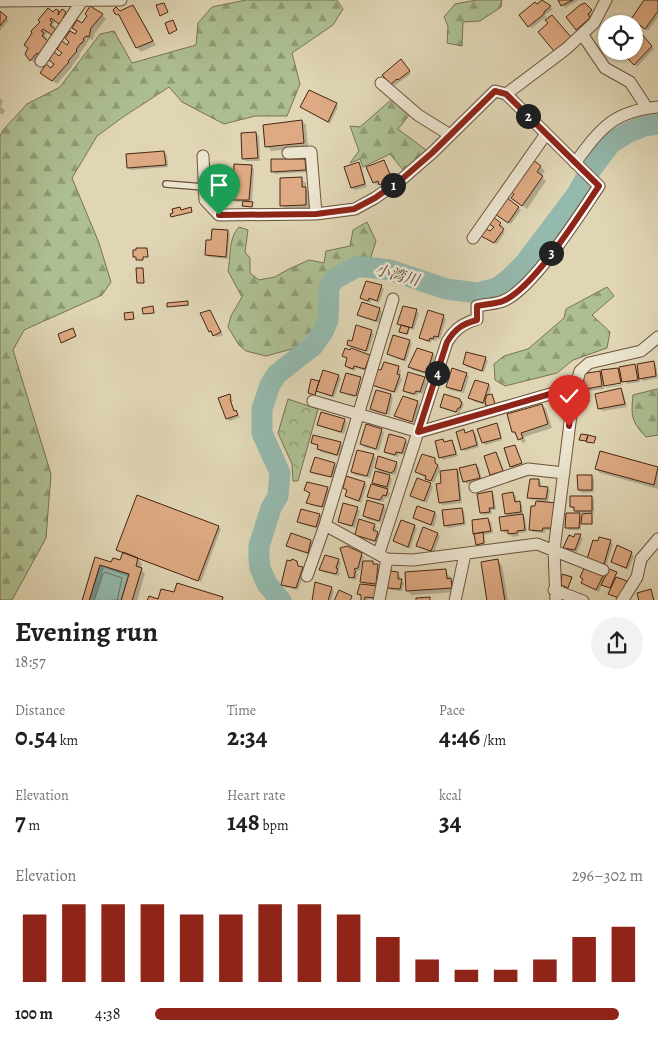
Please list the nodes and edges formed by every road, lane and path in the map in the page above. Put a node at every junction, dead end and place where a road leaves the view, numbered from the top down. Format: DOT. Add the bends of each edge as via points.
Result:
graph roads {
  1 [pos="121,0"];
  2 [pos="606,0"];
  3 [pos="0,1"];
  4 [pos="82,1"];
  5 [pos="582,34"];
  6 [pos="41,61"];
  7 [pos="380,83"];
  8 [pos="506,94"];
  9 [pos="653,107"];
  10 [pos="546,134"];
  11 [pos="450,135"];
  12 [pos="288,153"];
  13 [pos="203,156"];
  14 [pos="576,164"];
  15 [pos="166,184"];
  16 [pos="204,187"];
  17 [pos="316,214"];
  18 [pos="472,238"];
  19 [pos="393,299"];
  20 [pos="658,337"];
  21 [pos="574,391"];
  22 [pos="313,401"];
  23 [pos="358,414"];
  24 [pos="418,432"];
  25 [pos="564,474"];
  26 [pos="475,488"];
  27 [pos="325,525"];
  28 [pos="658,539"];
  29 [pos="554,550"];
  30 [pos="465,554"];
  31 [pos="383,556"];
  32 [pos="603,570"];
  33 [pos="307,576"];
  34 [pos="555,595"];
  35 [pos="380,600"];
  36 [pos="455,600"];
  37 [pos="583,600"];
  38 [pos="622,600"];
  1 -- 4 [label="street"];
  2 -- 5 [label="street" via="594,22"];
  3 -- 4 [label="street"];
  4 -- 6 [label="street"];
  5 -- 8 [label="street"];
  5 -- 9 [label="street" via="605,68 630,82"];
  7 -- 11 [label="street" via="418,115"];
  8 -- 10 [label="street"];
  8 -- 11 [label="street" via="495,91"];
  9 -- 14 [label="street" via="619,116 597,132"];
  10 -- 14 [label="street"];
  10 -- 18 [label="street"];
  11 -- 17 [label="street" via="402,179 375,198 354,209"];
  12 -- 17 [label="street" via="311,152"];
  13 -- 16 [label="street"];
  14 -- 24 [label="street" via="599,186 525,286 504,301 477,306 477,320 454,330 447,342"];
  15 -- 16 [label="lane"];
  16 -- 17 [label="street" via="204,200 219,215"];
  19 -- 23 [label="street"];
  20 -- 21 [label="street" via="642,351 589,363 580,371"];
  21 -- 24 [label="street" via="557,392"];
  21 -- 25 [label="street"];
  22 -- 23 [label="street"];
  23 -- 24 [label="street"];
  23 -- 27 [label="street"];
  24 -- 31 [label="street"];
  25 -- 26 [label="street" via="528,469"];
  25 -- 29 [label="street"];
  27 -- 31 [label="street"];
  27 -- 33 [label="street"];
  28 -- 38 [label="street" via="641,559 637,577"];
  29 -- 30 [label="street" via="537,544"];
  29 -- 32 [label="street"];
  29 -- 34 [label="street"];
  30 -- 31 [label="street" via="413,560"];
  30 -- 36 [label="street"];
  31 -- 35 [label="street"];
  34 -- 37 [label="street"];
}
